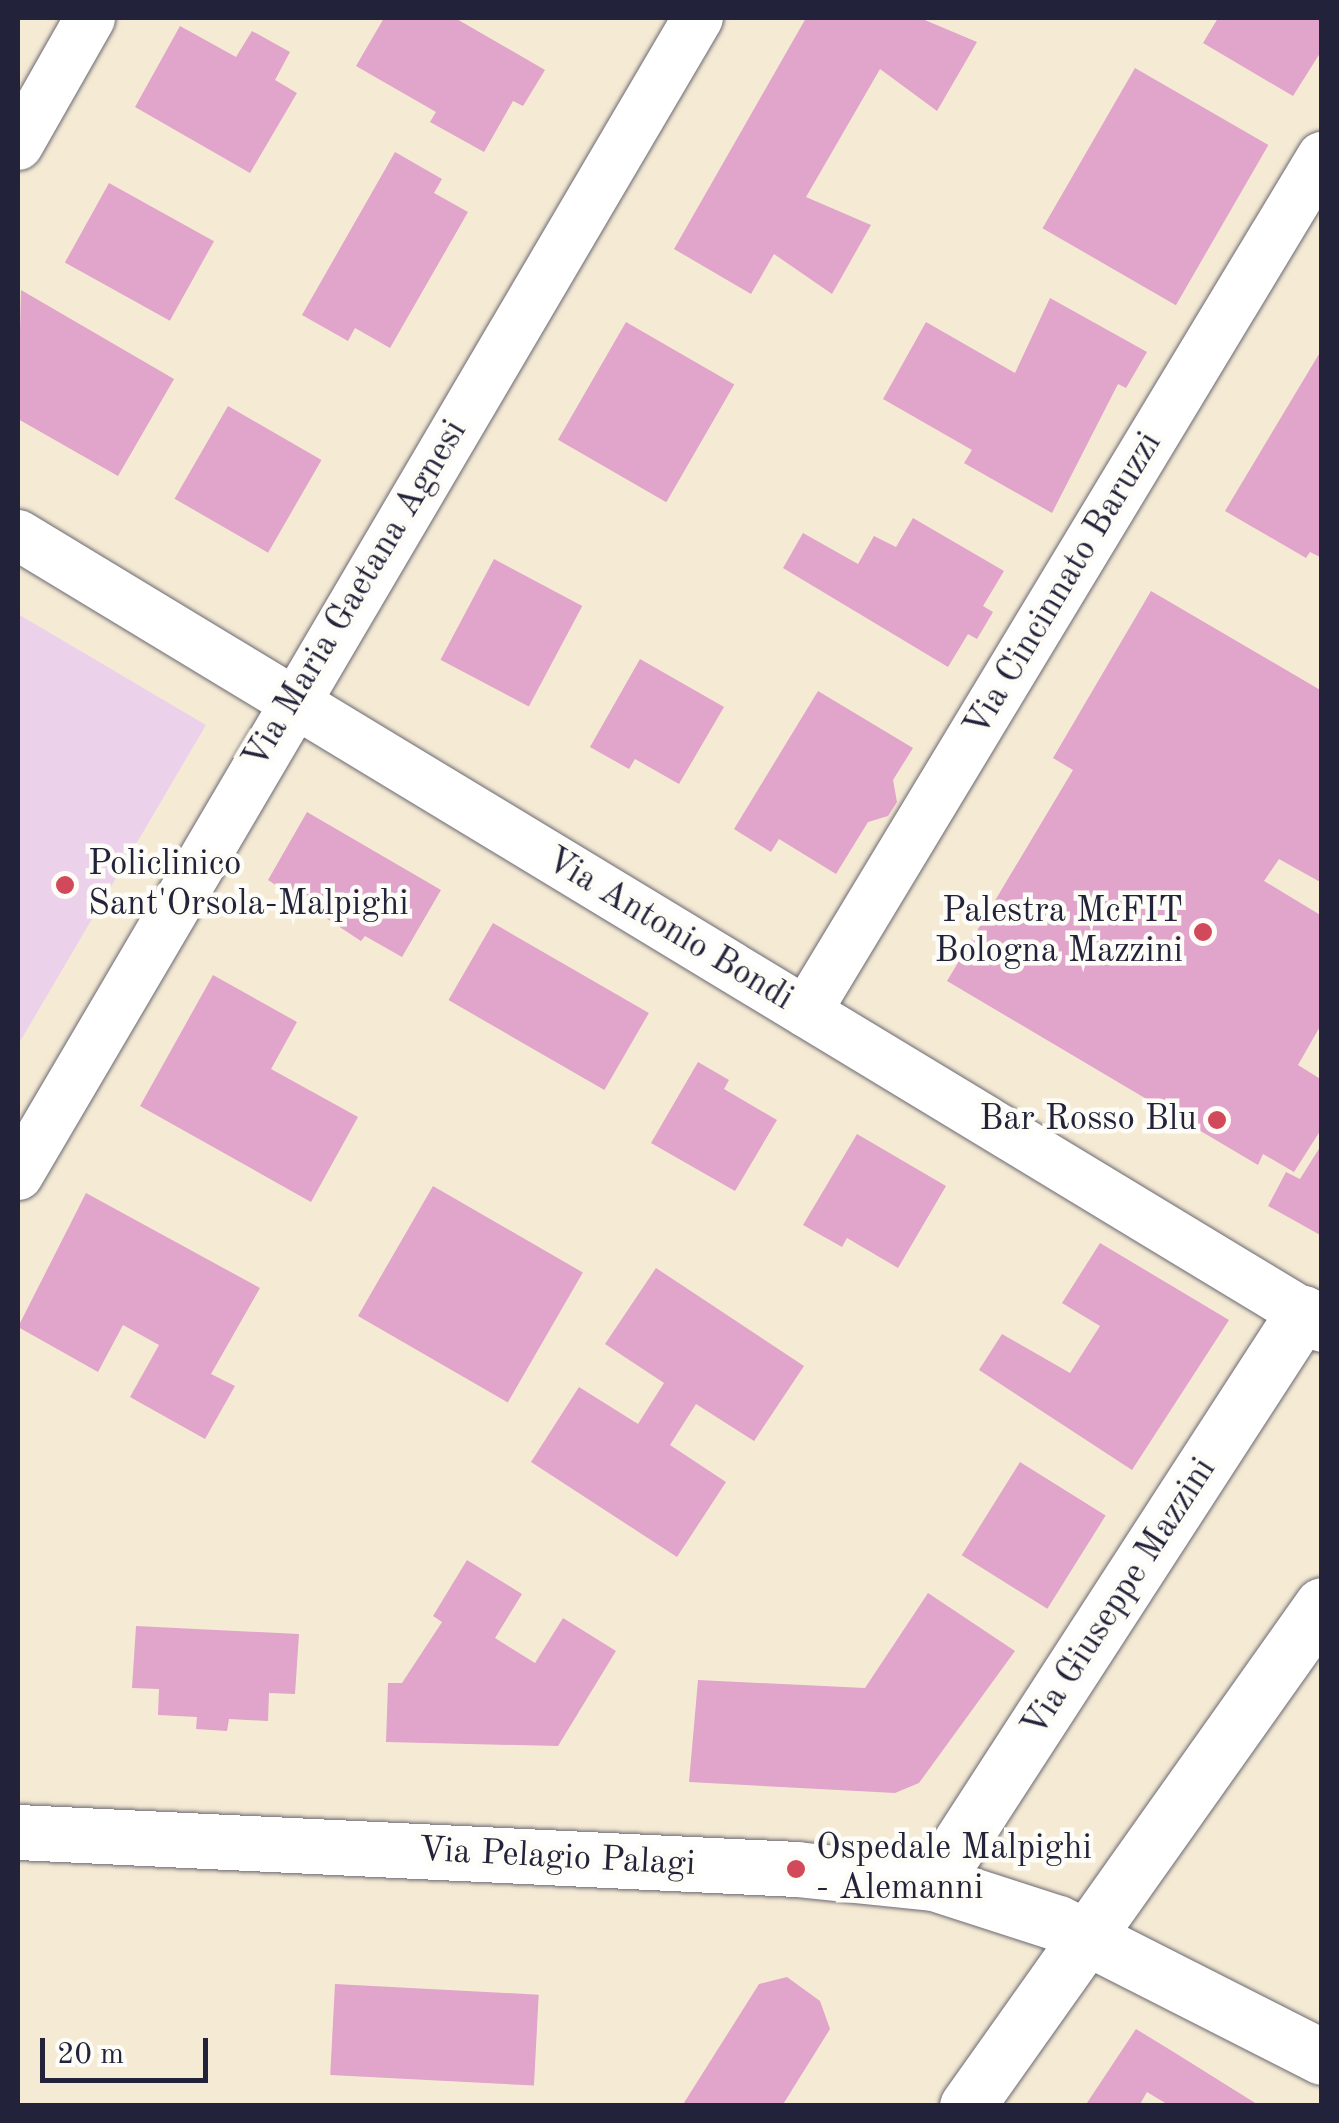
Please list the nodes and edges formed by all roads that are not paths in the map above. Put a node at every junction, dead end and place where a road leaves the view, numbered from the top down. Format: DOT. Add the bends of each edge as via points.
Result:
graph roads {
  1 [pos="90,18"];
  2 [pos="698,18"];
  3 [pos="18,145"];
  4 [pos="1322,157"];
  5 [pos="18,535"];
  6 [pos="292,702"];
  7 [pos="806,1012"];
  8 [pos="18,1175"];
  9 [pos="1312,1318"];
  10 [pos="1322,1605"];
  11 [pos="18,1832"];
  12 [pos="934,1883"];
  13 [pos="1086,1936"];
  14 [pos="1322,2057"];
  15 [pos="968,2106"];
  1 -- 3 [label="street"];
  2 -- 6 [label="street, Via Maria Gaetana Agnesi"];
  4 -- 7 [label="street, Via Cincinnato Baruzzi"];
  5 -- 6 [label="street, Via Antonio Bondi"];
  6 -- 7 [label="street, Via Antonio Bondi"];
  6 -- 8 [label="street, Via Maria Gaetana Agnesi"];
  7 -- 9 [label="street, Via Antonio Bondi"];
  9 -- 12 [label="street, Via Giuseppe Mazzini"];
  10 -- 13 [label="street" via="1152,1853"];
  11 -- 12 [label="street, Via Pelagio Palagi" via="796,1869"];
  12 -- 13 [label="street, Via Pelagio Palagi" via="1004,1900"];
  13 -- 14 [label="street, Via Pelagio Palagi"];
  13 -- 15 [label="street"];
}
